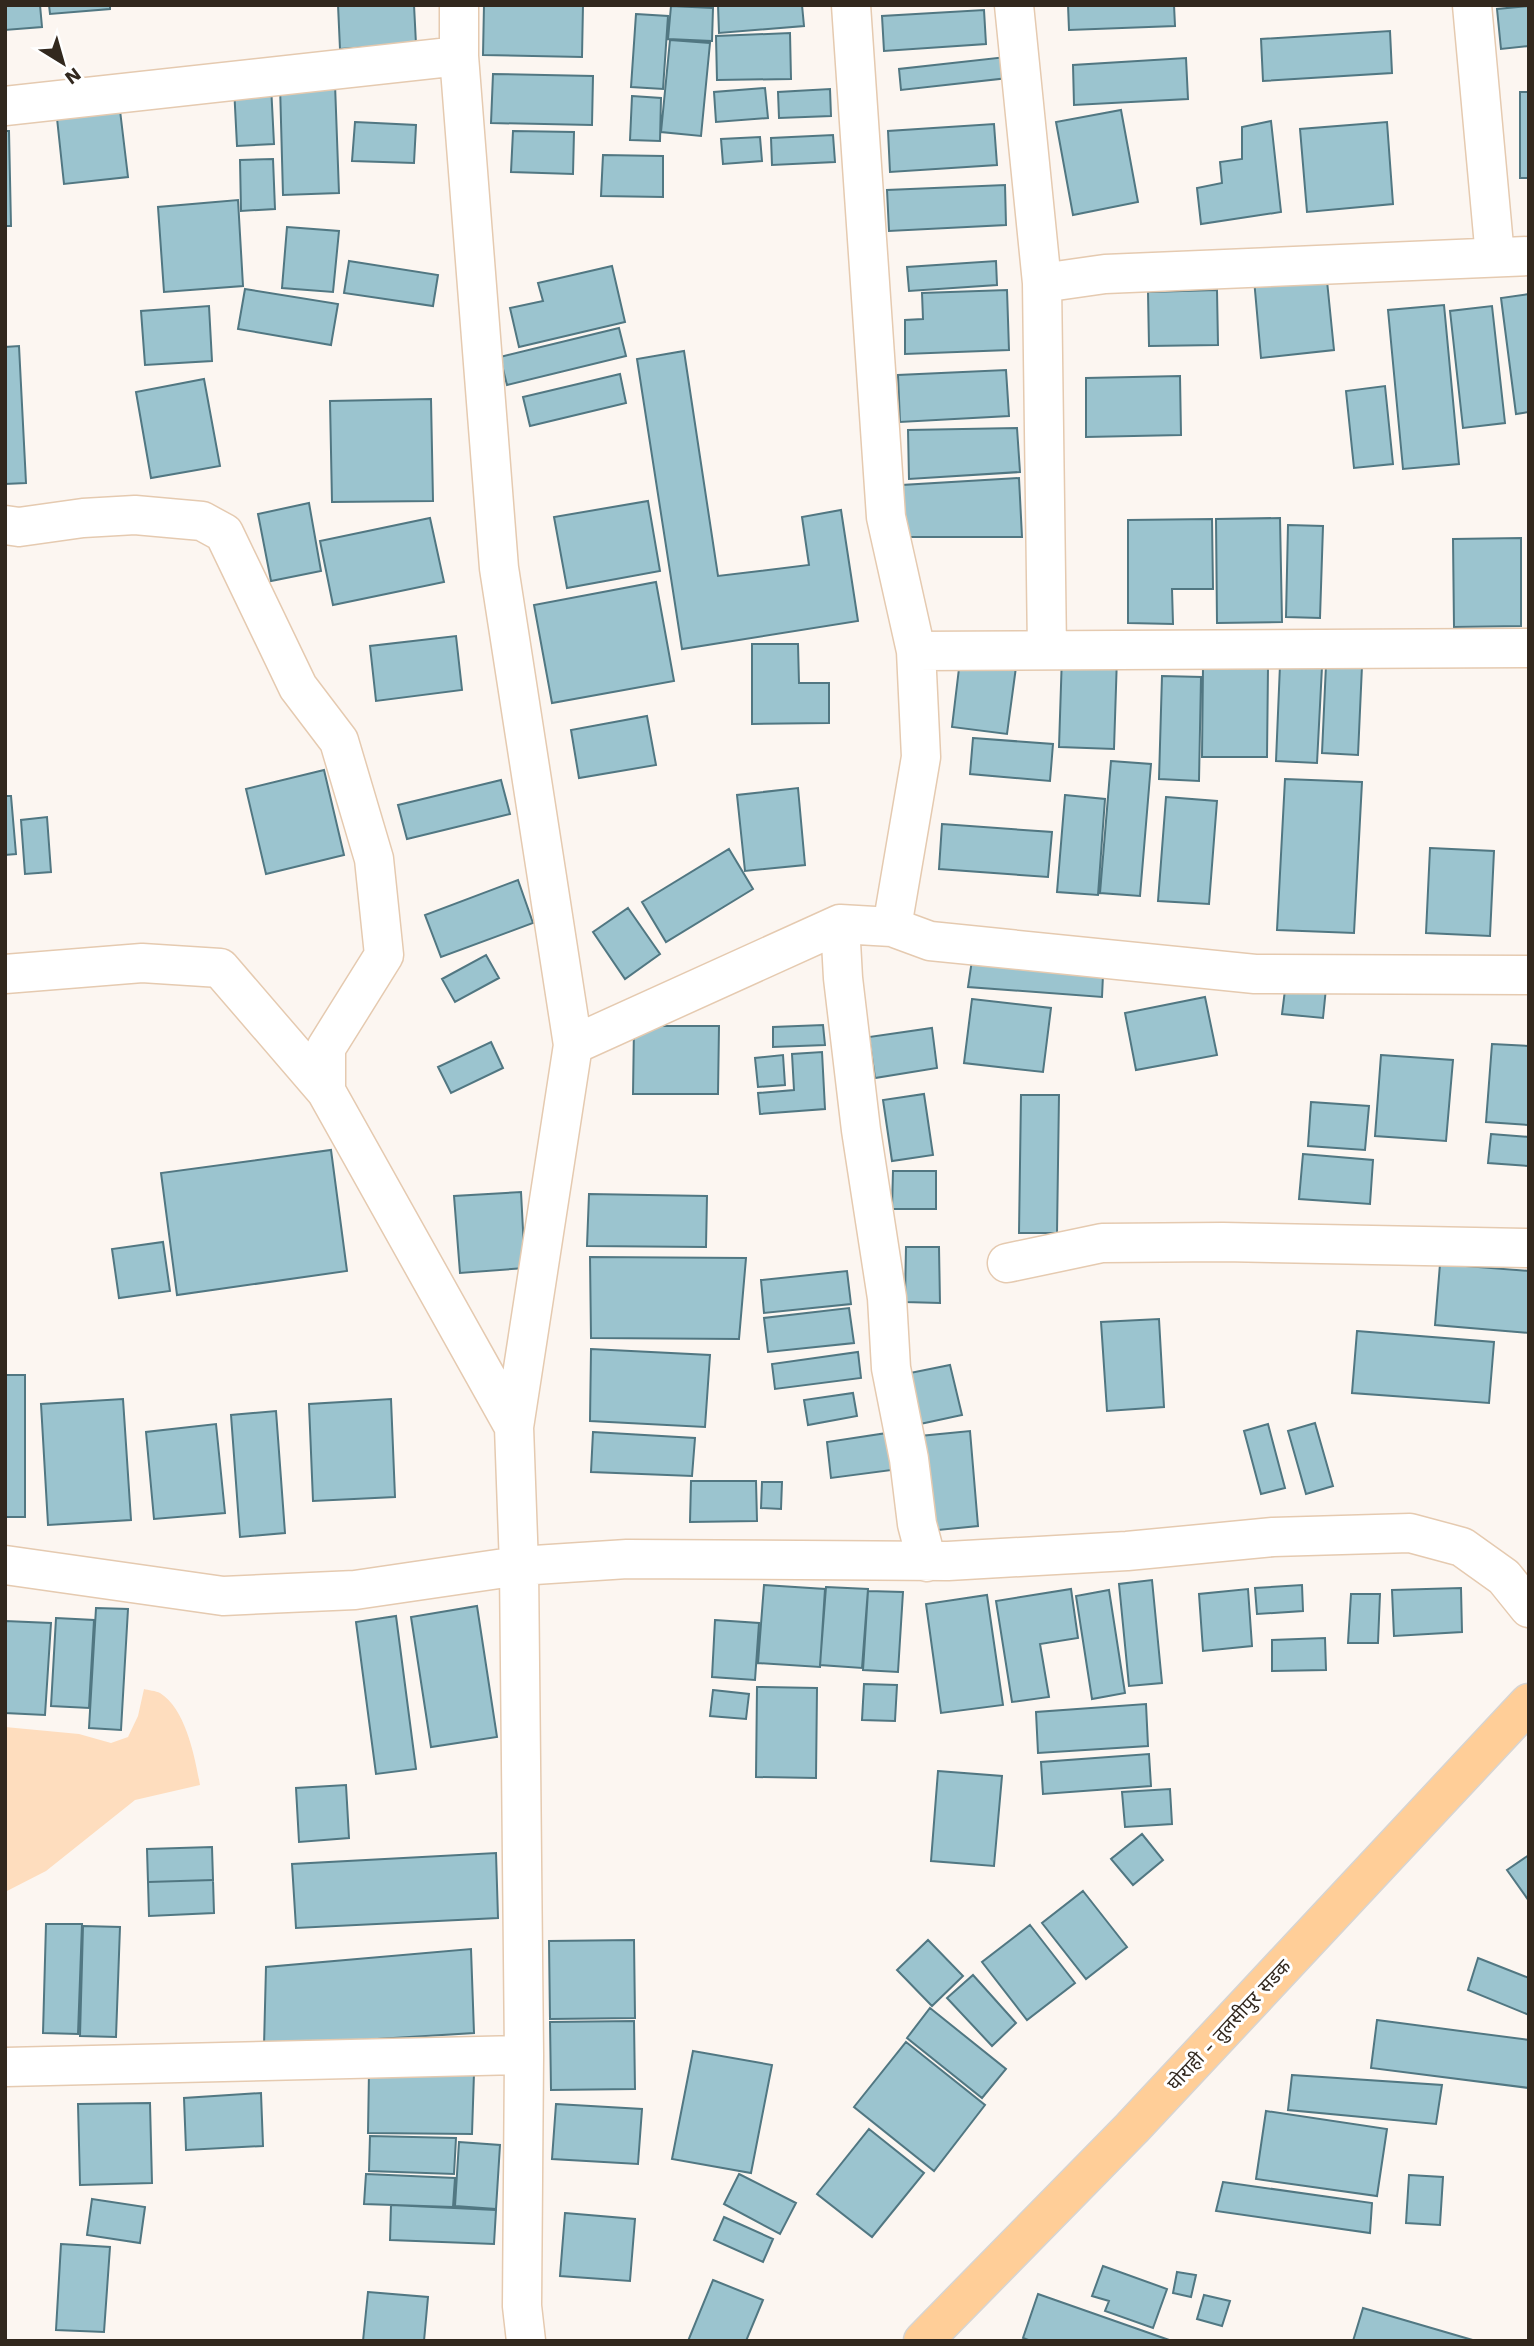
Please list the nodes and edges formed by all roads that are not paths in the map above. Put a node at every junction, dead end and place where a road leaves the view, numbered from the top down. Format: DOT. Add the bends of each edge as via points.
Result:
graph roads {
  1 [pos="459,5"];
  2 [pos="850,5"];
  3 [pos="1014,5"];
  4 [pos="1472,5"];
  5 [pos="459,56"];
  6 [pos="5,106"];
  7 [pos="1512,257"];
  8 [pos="1042,283"];
  9 [pos="5,525"];
  10 [pos="1529,648"];
  11 [pos="1047,650"];
  12 [pos="916,651"];
  13 [pos="840,924"];
  14 [pos="892,927"];
  15 [pos="5,975"];
  16 [pos="1529,975"];
  17 [pos="573,1045"];
  18 [pos="326,1091"];
  19 [pos="1529,1248"];
  20 [pos="1007,1263"];
  21 [pos="514,1427"];
  22 [pos="927,1562"];
  23 [pos="5,1565"];
  24 [pos="519,1566"];
  25 [pos="1529,1608"];
  26 [pos="1529,1703"];
  27 [pos="524,2055"];
  28 [pos="5,2067"];
  29 [pos="526,2341"];
  30 [pos="923,2341"];
  1 -- 5 [label="street"];
  2 -- 12 [label="street" via="886,517"];
  3 -- 8 [label="street"];
  4 -- 7 [label="street"];
  5 -- 6 [label="street"];
  5 -- 17 [label="street" via="499,568"];
  7 -- 8 [label="street" via="1105,274"];
  8 -- 11 [label="street"];
  9 -- 18 [label="street" via="135,515 202,521 224,533 298,687 339,741 374,859 384,955 326,1048"];
  10 -- 11 [label="street"];
  11 -- 12 [label="street"];
  12 -- 14 [label="street" via="921,757"];
  13 -- 14 [label="street"];
  13 -- 17 [label="street"];
  13 -- 22 [label="street" via="861,1130 887,1298 891,1368"];
  14 -- 16 [label="street" via="930,941 1255,974"];
  15 -- 18 [label="street" via="142,963 220,968"];
  17 -- 21 [label="street"];
  18 -- 21 [label="street"];
  19 -- 20 [label="street" via="1102,1243"];
  21 -- 24 [label="street"];
  22 -- 24 [label="street" via="628,1559"];
  22 -- 25 [label="street" via="1128,1551 1273,1536 1410,1533 1462,1547 1504,1577"];
  23 -- 24 [label="street" via="223,1596 355,1590"];
  24 -- 27 [label="street"];
  26 -- 30 [label="main road, घोराही - तुलसीपुर सडक" via="1132,2128"];
  27 -- 28 [label="street"];
  27 -- 29 [label="street" via="522,2306"];
}
